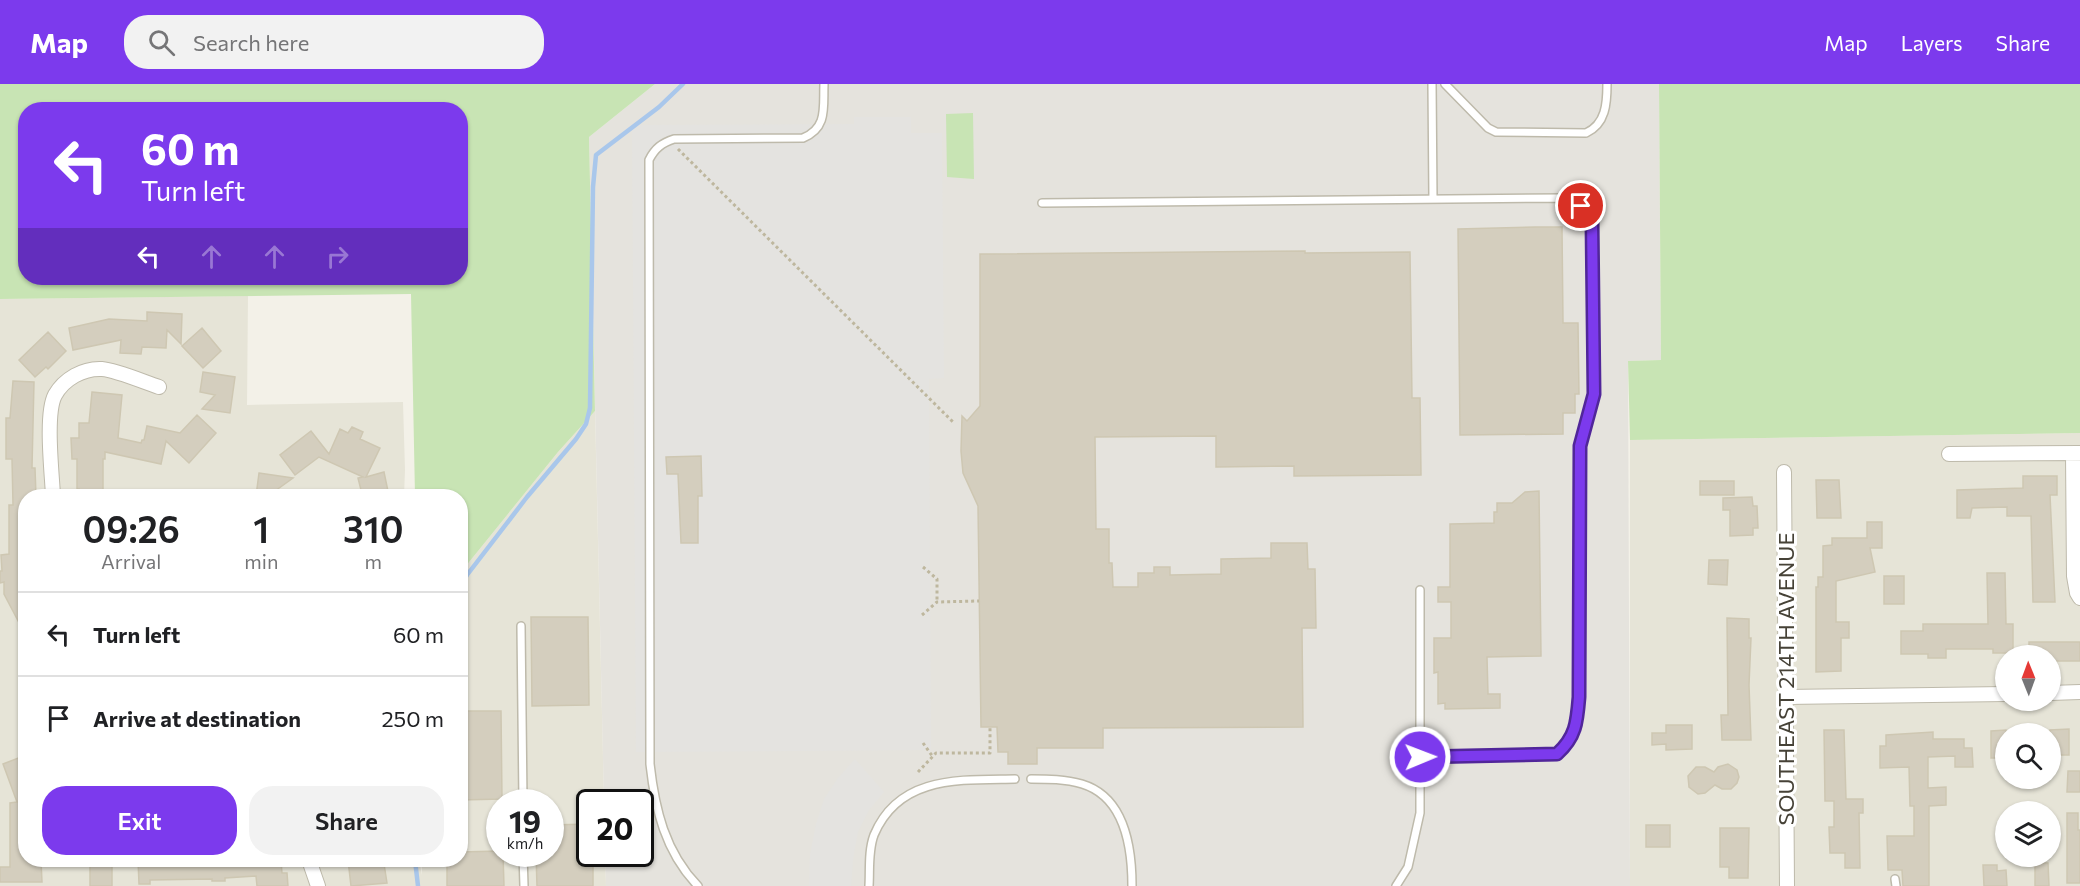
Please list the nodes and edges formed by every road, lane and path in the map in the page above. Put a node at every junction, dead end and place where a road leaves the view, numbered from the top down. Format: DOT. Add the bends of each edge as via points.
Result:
graph roads {
  1 [pos="824,84"];
  2 [pos="1432,84"];
  3 [pos="1445,84"];
  4 [pos="1607,84"];
  5 [pos="674,139"];
  6 [pos="1433,199"];
  7 [pos="1042,204"];
  8 [pos="159,387"];
  9 [pos="953,422"];
  10 [pos="2076,453"];
  11 [pos="1949,454"];
  12 [pos="1784,472"];
  13 [pos="53,489"];
  14 [pos="923,567"];
  15 [pos="1420,590"];
  16 [pos="2080,598"];
  17 [pos="979,601"];
  18 [pos="937,602"];
  19 [pos="922,615"];
  20 [pos="521,626"];
  21 [pos="2080,692"];
  22 [pos="2061,693"];
  23 [pos="1995,694"];
  24 [pos="1785,698"];
  25 [pos="990,727"];
  26 [pos="923,743"];
  27 [pos="933,757"];
  28 [pos="1420,757"];
  29 [pos="918,772"];
  30 [pos="1015,779"];
  31 [pos="1031,779"];
  32 [pos="523,789"];
  33 [pos="311,867"];
  34 [pos="523,867"];
  35 [pos="318,886"];
  36 [pos="524,886"];
  37 [pos="698,886"];
  38 [pos="869,886"];
  39 [pos="1132,886"];
  40 [pos="1396,886"];
  41 [pos="1787,886"];
  1 -- 5 [label="lane" via="820,127 803,138"];
  2 -- 6 [label="lane"];
  3 -- 4 [label="lane" via="1496,132 1586,133 1602,119"];
  5 -- 9 [label="path" via="678,150"];
  5 -- 37 [label="lane" via="654,151 648,170 650,764 662,828"];
  6 -- 7 [label="lane"];
  6 -- 28 [label="lane" via="1563,198 1581,206 1592,220 1594,394 1580,446 1579,697 1578,720 1569,743 1557,754"];
  8 -- 13 [label="street" via="102,369 83,371 66,381 55,396 51,418"];
  10 -- 11 [label="street"];
  10 -- 16 [label="street" via="2074,576"];
  12 -- 24 [label="street, SOUTHEAST 214TH AVENUE"];
  14 -- 18 [label="path" via="937,579"];
  15 -- 28 [label="lane"];
  17 -- 18 [label="path"];
  18 -- 19 [label="path"];
  20 -- 32 [label="lane"];
  21 -- 22 [label="street"];
  23 -- 24 [label="street"];
  24 -- 41 [label="street, SOUTHEAST 214TH AVENUE"];
  25 -- 27 [label="path" via="990,753 936,753"];
  26 -- 27 [label="path"];
  27 -- 29 [label="path"];
  28 -- 40 [label="lane" via="1420,813 1408,867"];
  30 -- 38 [label="lane" via="935,783 896,804 874,836"];
  31 -- 39 [label="lane" via="1084,784 1104,797 1118,814 1128,836"];
  33 -- 35 [label="street"];
  34 -- 36 [label="lane"];
}
